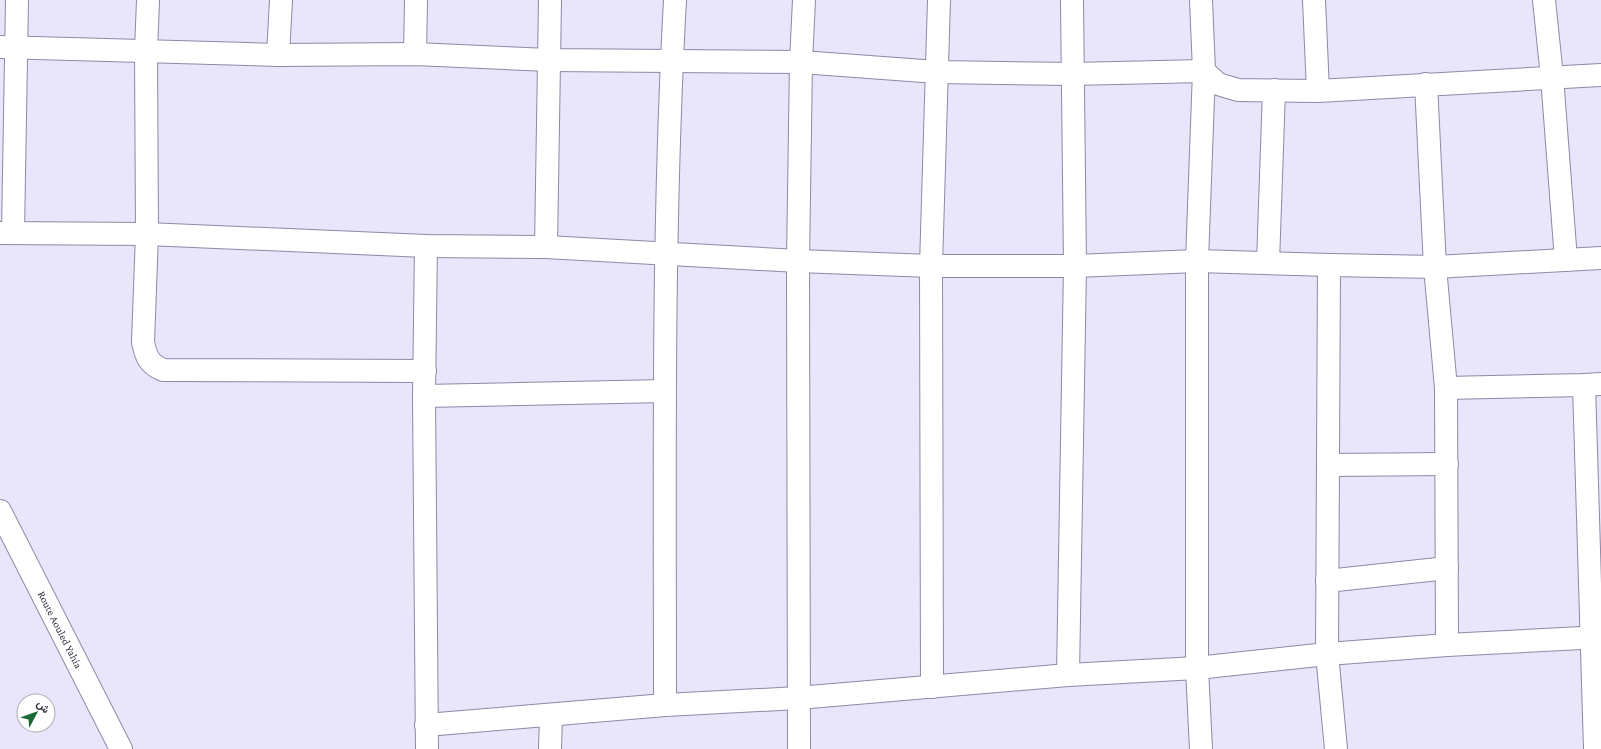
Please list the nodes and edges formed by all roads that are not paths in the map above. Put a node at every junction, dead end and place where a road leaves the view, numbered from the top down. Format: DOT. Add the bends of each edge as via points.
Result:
graph roads {
  1 [pos="17,0"];
  2 [pos="148,0"];
  3 [pos="281,0"];
  4 [pos="416,0"];
  5 [pos="550,0"];
  6 [pos="675,0"];
  7 [pos="804,0"];
  8 [pos="939,0"];
  9 [pos="1072,0"];
  10 [pos="1201,0"];
  11 [pos="1314,0"];
  12 [pos="1544,0"];
  13 [pos="8,47"];
  14 [pos="146,51"];
  15 [pos="415,54"];
  16 [pos="278,55"];
  17 [pos="549,60"];
  18 [pos="672,61"];
  19 [pos="801,62"];
  20 [pos="937,72"];
  21 [pos="1204,72"];
  22 [pos="1072,74"];
  23 [pos="1601,75"];
  24 [pos="1552,77"];
  25 [pos="1426,84"];
  26 [pos="1274,90"];
  27 [pos="1318,91"];
  28 [pos="6,233"];
  29 [pos="147,234"];
  30 [pos="426,246"];
  31 [pos="546,247"];
  32 [pos="666,254"];
  33 [pos="1601,258"];
  34 [pos="1566,260"];
  35 [pos="798,261"];
  36 [pos="1197,261"];
  37 [pos="1268,263"];
  38 [pos="931,266"];
  39 [pos="1075,266"];
  40 [pos="1328,266"];
  41 [pos="1434,267"];
  42 [pos="425,371"];
  43 [pos="1593,384"];
  44 [pos="1446,388"];
  45 [pos="665,391"];
  46 [pos="424,396"];
  47 [pos="1447,464"];
  48 [pos="1328,465"];
  49 [pos="0,511"];
  50 [pos="1447,568"];
  51 [pos="1327,581"];
  52 [pos="1597,637"];
  53 [pos="1447,645"];
  54 [pos="1327,654"];
  55 [pos="1197,668"];
  56 [pos="1068,675"];
  57 [pos="932,687"];
  58 [pos="798,698"];
  59 [pos="665,705"];
  60 [pos="551,716"];
  61 [pos="426,725"];
  62 [pos="121,749"];
  63 [pos="427,749"];
  64 [pos="550,749"];
  65 [pos="799,749"];
  66 [pos="1201,749"];
  67 [pos="1336,749"];
  68 [pos="1595,749"];
  1 -- 13 [label="street"];
  2 -- 14 [label="street"];
  3 -- 16 [label="street"];
  4 -- 15 [label="street"];
  5 -- 17 [label="street"];
  6 -- 18 [label="street"];
  7 -- 19 [label="street"];
  8 -- 20 [label="street"];
  9 -- 22 [label="street"];
  10 -- 21 [label="street"];
  11 -- 27 [label="street"];
  12 -- 24 [label="street"];
  13 -- 14 [label="street"];
  13 -- 28 [label="street"];
  14 -- 16 [label="street"];
  14 -- 29 [label="street"];
  15 -- 16 [label="street"];
  15 -- 17 [label="street"];
  17 -- 18 [label="street"];
  17 -- 31 [label="street"];
  18 -- 19 [label="street"];
  18 -- 32 [label="street"];
  19 -- 20 [label="street"];
  19 -- 35 [label="street"];
  20 -- 22 [label="street"];
  20 -- 38 [label="street"];
  21 -- 22 [label="street"];
  21 -- 26 [label="street" via="1218,84 1238,90"];
  21 -- 36 [label="street"];
  22 -- 39 [label="street"];
  23 -- 24 [label="street"];
  24 -- 25 [label="street"];
  24 -- 34 [label="street"];
  25 -- 27 [label="street"];
  25 -- 41 [label="street"];
  26 -- 27 [label="street"];
  26 -- 37 [label="street"];
  28 -- 29 [label="street"];
  29 -- 30 [label="street"];
  29 -- 42 [label="street" via="142,342 146,355 154,366 163,370"];
  30 -- 31 [label="street"];
  30 -- 42 [label="street"];
  31 -- 32 [label="street"];
  32 -- 35 [label="street"];
  32 -- 45 [label="street"];
  33 -- 34 [label="street"];
  34 -- 41 [label="street"];
  35 -- 38 [label="street"];
  35 -- 58 [label="street"];
  36 -- 37 [label="street"];
  36 -- 39 [label="street"];
  36 -- 55 [label="street"];
  37 -- 40 [label="street"];
  38 -- 39 [label="street"];
  38 -- 57 [label="street"];
  39 -- 56 [label="street"];
  40 -- 41 [label="street"];
  40 -- 48 [label="street"];
  41 -- 44 [label="street"];
  42 -- 46 [label="street"];
  43 -- 44 [label="street"];
  43 -- 52 [label="street"];
  44 -- 47 [label="street"];
  45 -- 46 [label="street"];
  45 -- 59 [label="street"];
  46 -- 61 [label="street"];
  47 -- 48 [label="street"];
  47 -- 50 [label="street"];
  48 -- 51 [label="street"];
  49 -- 62 [label="street, Route Aouled Yahia"];
  50 -- 51 [label="street"];
  50 -- 53 [label="street"];
  51 -- 54 [label="street"];
  52 -- 53 [label="street"];
  52 -- 68 [label="street"];
  53 -- 54 [label="street"];
  54 -- 55 [label="street"];
  54 -- 67 [label="street"];
  55 -- 56 [label="street"];
  55 -- 66 [label="street"];
  56 -- 57 [label="street"];
  57 -- 58 [label="street"];
  58 -- 59 [label="street"];
  58 -- 65 [label="street"];
  59 -- 60 [label="street"];
  60 -- 61 [label="street"];
  60 -- 64 [label="street"];
  61 -- 63 [label="street"];
}
